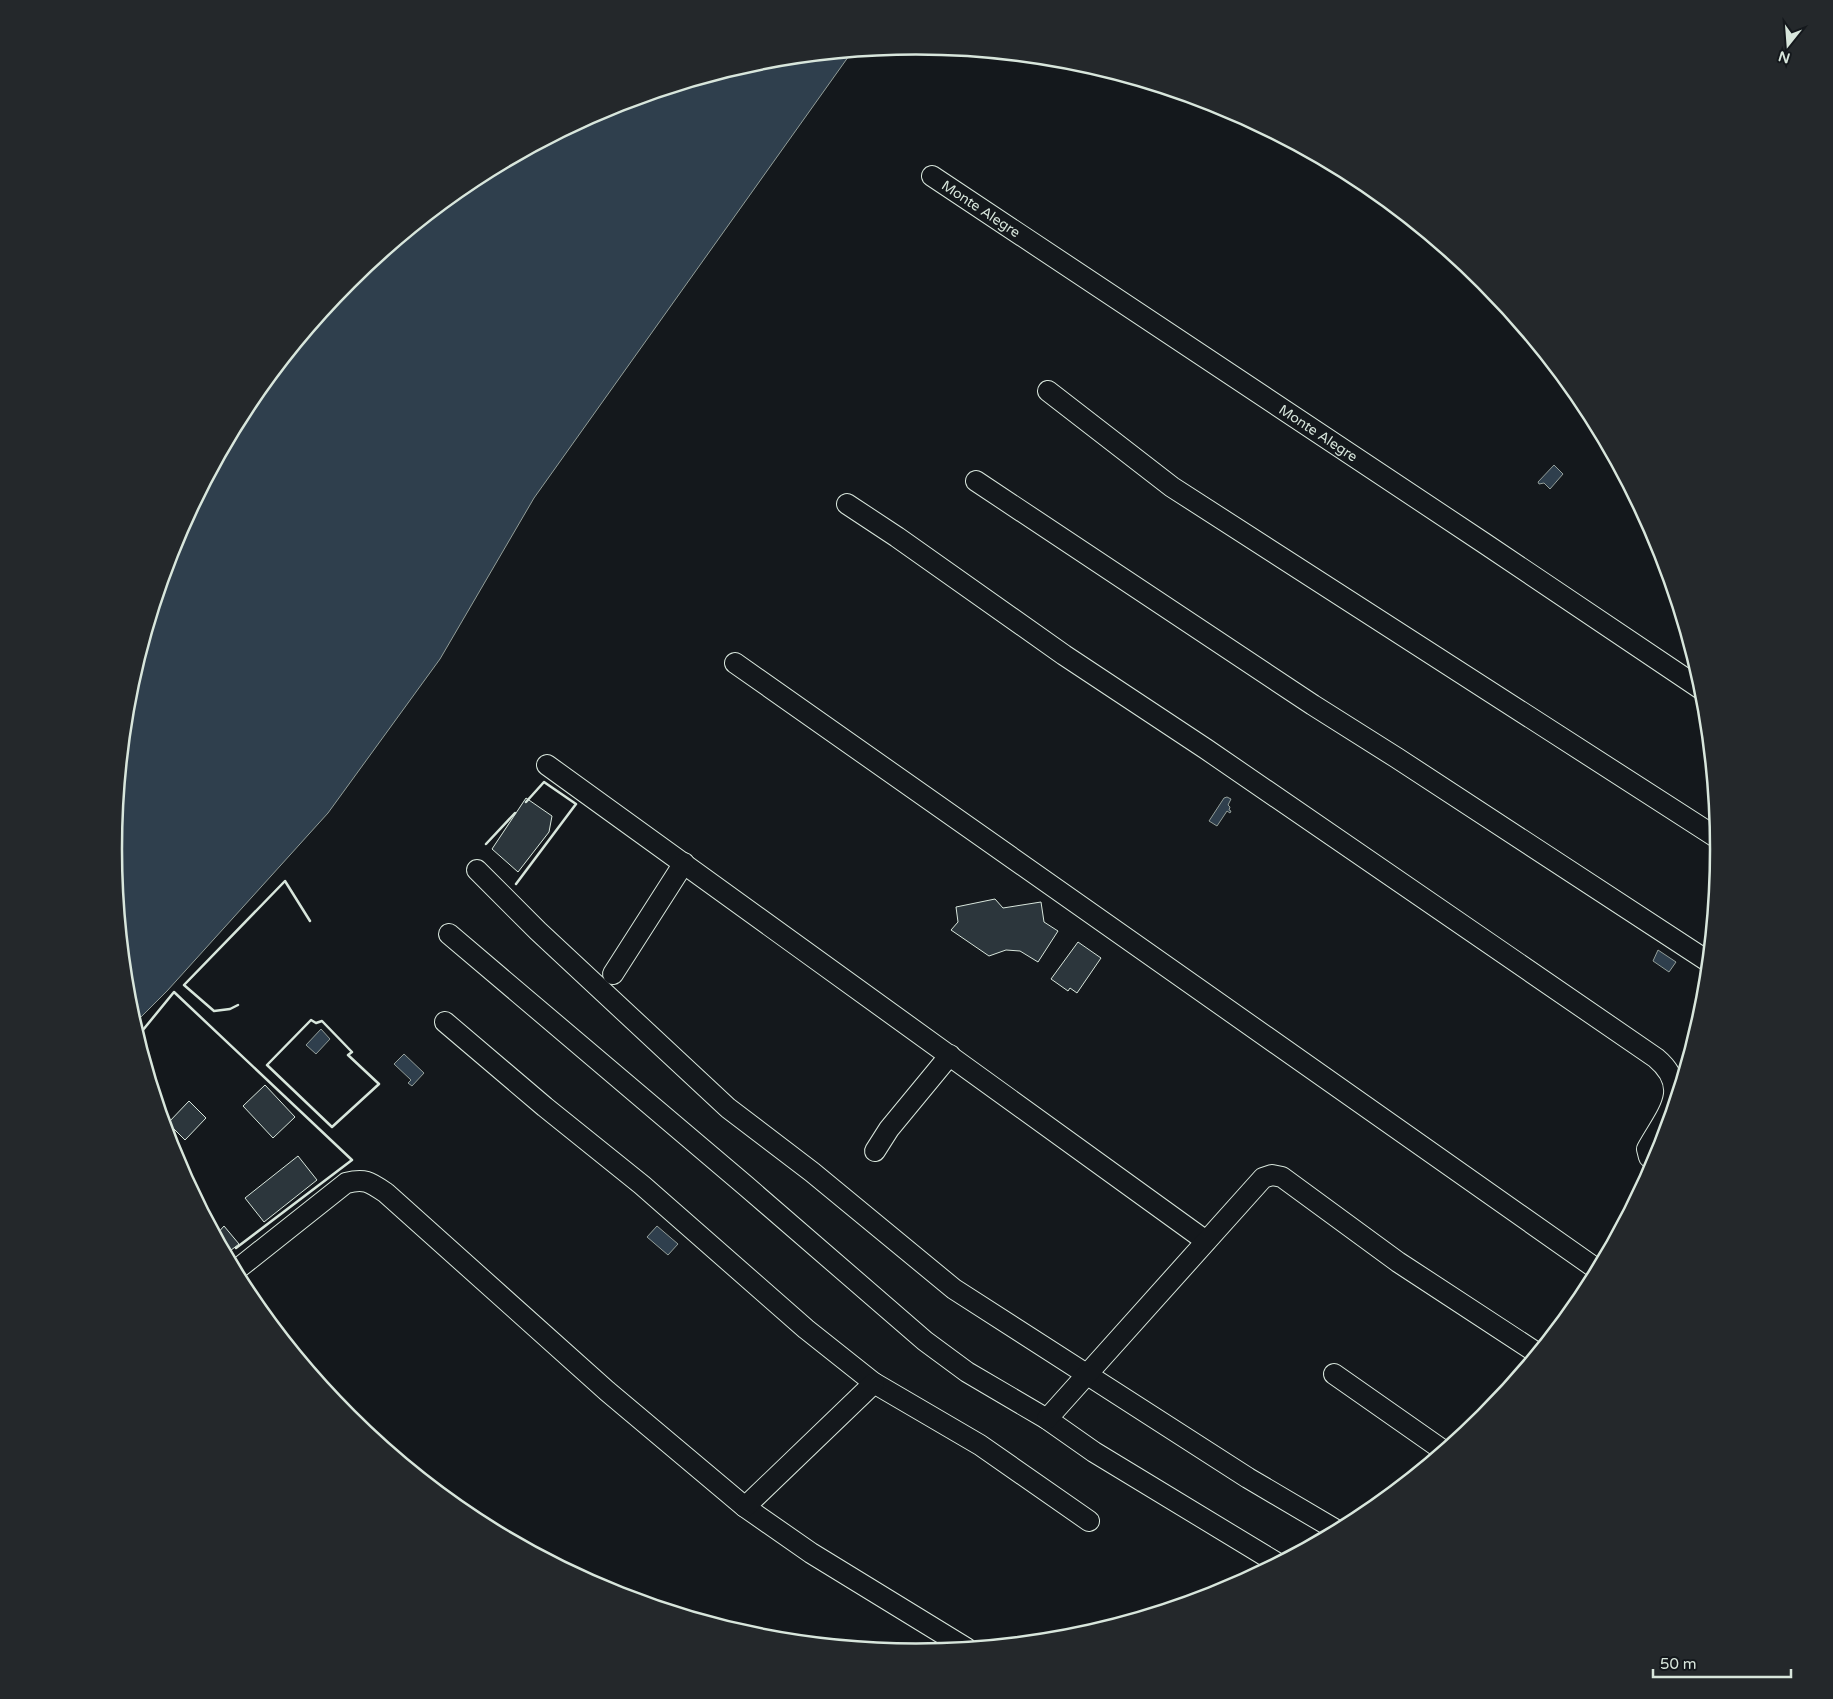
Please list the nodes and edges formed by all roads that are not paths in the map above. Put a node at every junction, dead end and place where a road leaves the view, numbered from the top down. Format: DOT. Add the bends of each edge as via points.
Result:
graph roads {
  1 [pos="932,176"];
  2 [pos="1048,391"];
  3 [pos="976,481"];
  4 [pos="847,504"];
  5 [pos="735,663"];
  6 [pos="1693,684"];
  7 [pos="547,764"];
  8 [pos="1710,834"];
  9 [pos="684,864"];
  10 [pos="477,870"];
  11 [pos="449,934"];
  12 [pos="1703,958"];
  13 [pos="613,974"];
  14 [pos="446,1022"];
  15 [pos="950,1055"];
  16 [pos="1675,1086"];
  17 [pos="1665,1116"];
  18 [pos="875,1151"];
  19 [pos="1649,1157"];
  20 [pos="1206,1241"];
  21 [pos="1593,1266"];
  22 [pos="240,1267"];
  23 [pos="1533,1350"];
  24 [pos="1087,1374"];
  25 [pos="1334,1374"];
  26 [pos="874,1383"];
  27 [pos="1048,1419"];
  28 [pos="1440,1447"];
  29 [pos="745,1507"];
  30 [pos="1089,1521"];
  31 [pos="1332,1527"];
  32 [pos="1272,1560"];
  33 [pos="957,1642"];
  1 -- 6 [label="street, Monte Alegre"];
  2 -- 8 [label="street" via="1172,486"];
  3 -- 12 [label="street"];
  4 -- 16 [label="street" via="1656,1058 1664,1064"];
  5 -- 21 [label="street"];
  7 -- 9 [label="street"];
  9 -- 13 [label="street"];
  9 -- 15 [label="street"];
  10 -- 24 [label="street" via="728,1108 812,1172 954,1289"];
  11 -- 27 [label="street" via="925,1341 967,1372"];
  14 -- 26 [label="street" via="642,1185 806,1329"];
  15 -- 18 [label="street"];
  15 -- 20 [label="street"];
  17 -- 19 [label="street" via="1647,1149"];
  20 -- 23 [label="street" via="1263,1178 1272,1175 1282,1177 1398,1262"];
  20 -- 24 [label="street"];
  22 -- 29 [label="street" via="346,1183 365,1180 386,1193 607,1391"];
  24 -- 27 [label="street"];
  24 -- 31 [label="street" via="1248,1478"];
  25 -- 28 [label="street"];
  26 -- 29 [label="street"];
  26 -- 30 [label="street" via="980,1445"];
  27 -- 32 [label="street" via="1094,1452"];
  29 -- 33 [label="street" via="811,1553"];
}
